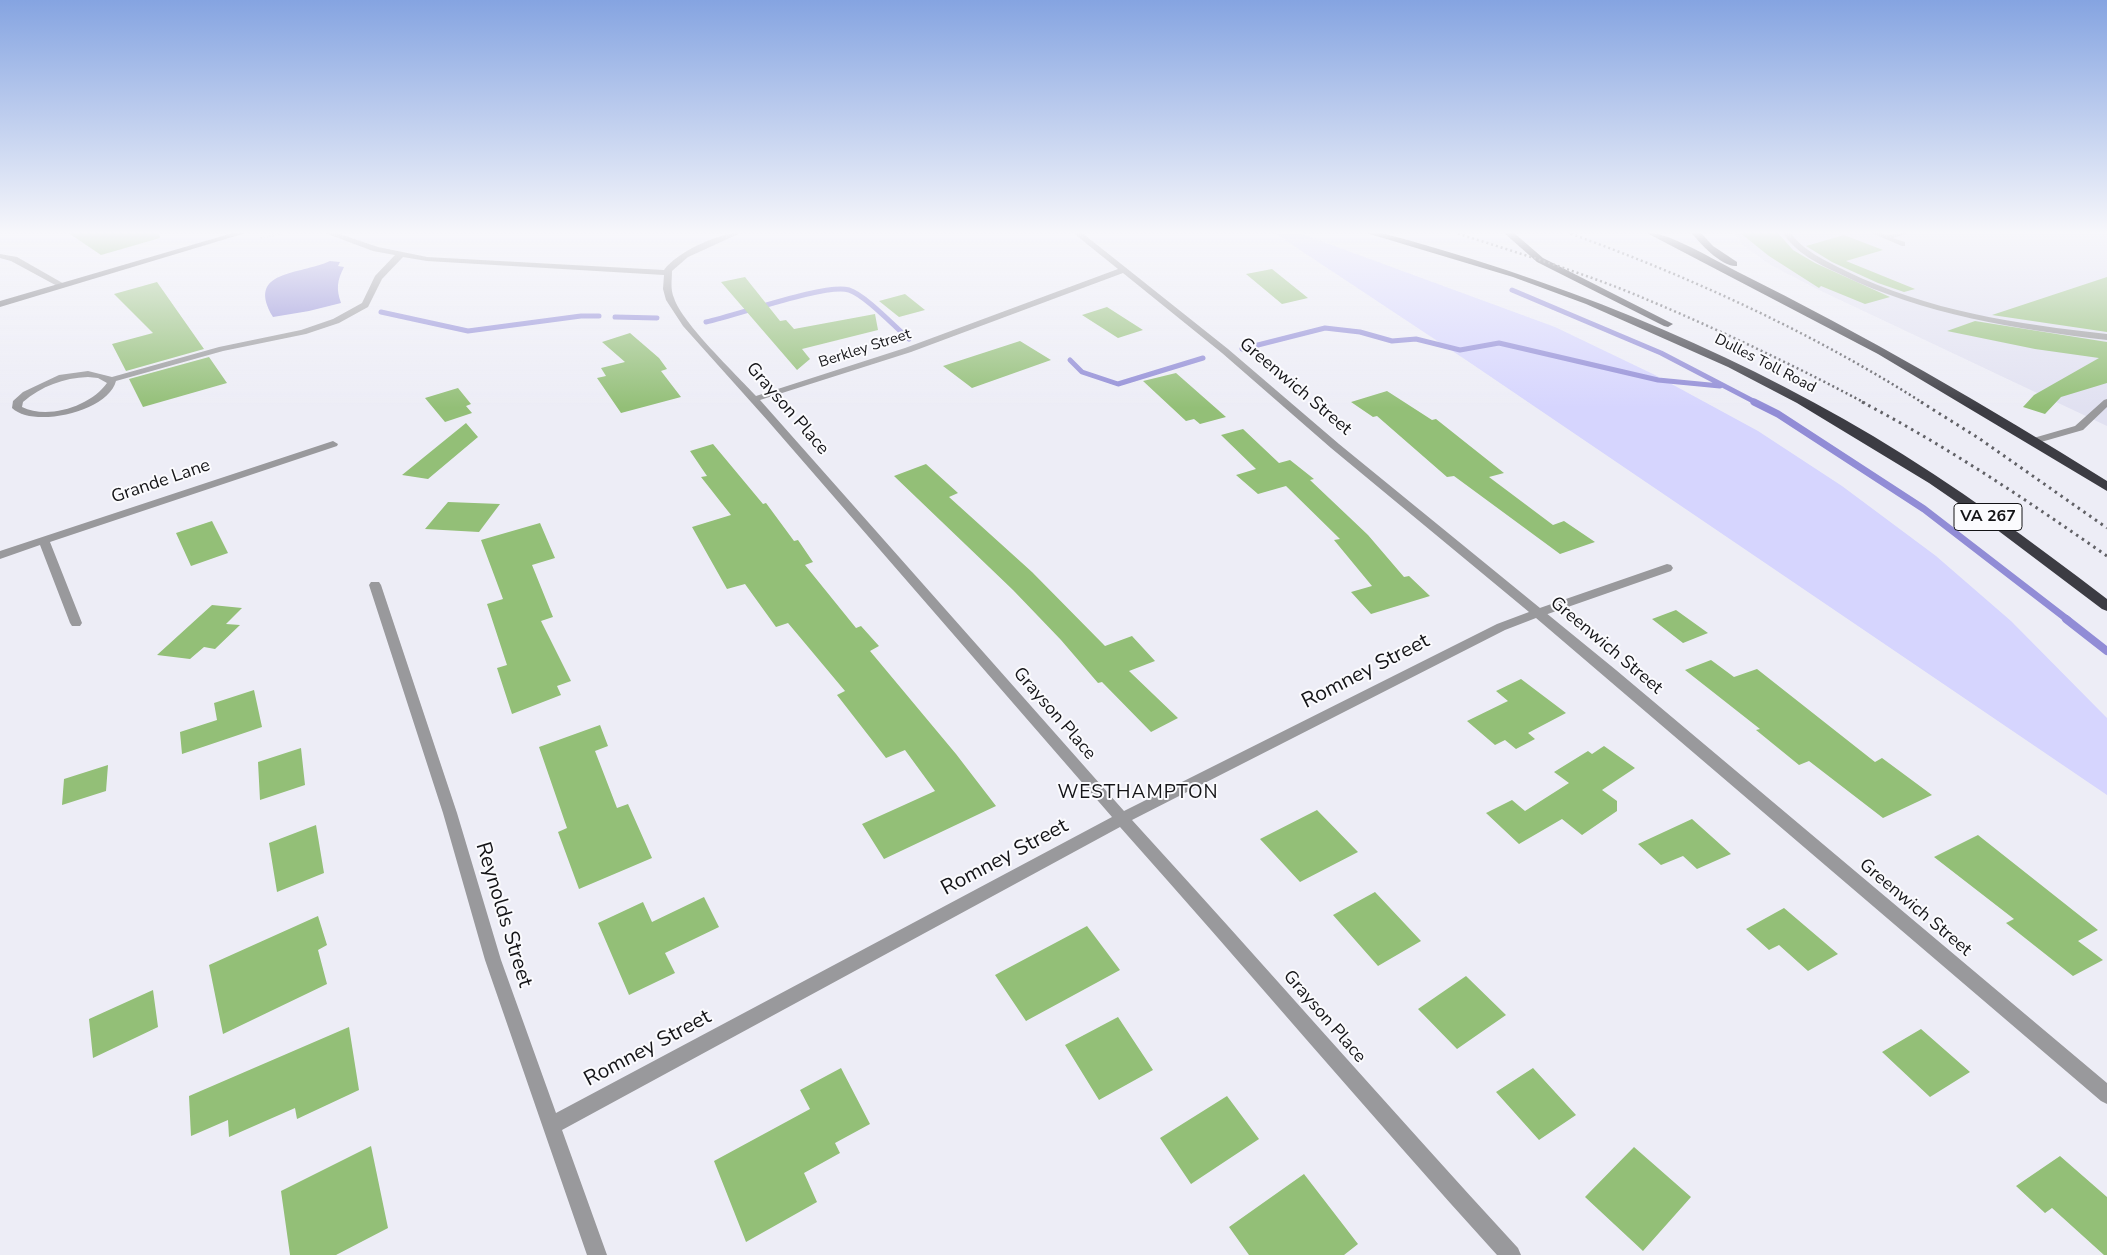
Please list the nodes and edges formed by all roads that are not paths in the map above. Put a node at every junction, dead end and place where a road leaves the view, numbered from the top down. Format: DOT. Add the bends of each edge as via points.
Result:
graph roads {
  1 [pos="44,291"];
  2 [pos="372,291"];
  3 [pos="669,291"];
  4 [pos="1068,291"];
  5 [pos="1150,291"];
  6 [pos="1554,291"];
  7 [pos="1600,291"];
  8 [pos="1766,291"];
  9 [pos="1784,291"];
  10 [pos="1887,291"];
  11 [pos="0,304"];
  12 [pos="1842,329"];
  13 [pos="2107,337"];
  14 [pos="111,380"];
  15 [pos="755,399"];
  16 [pos="2107,402"];
  17 [pos="1862,435"];
  18 [pos="2034,441"];
  19 [pos="333,444"];
  20 [pos="2107,487"];
  21 [pos="44,540"];
  22 [pos="0,555"];
  23 [pos="1667,568"];
  24 [pos="375,585"];
  25 [pos="2107,606"];
  26 [pos="1538,614"];
  27 [pos="76,622"];
  28 [pos="1122,819"];
  29 [pos="2107,1095"];
  30 [pos="553,1125"];
  31 [pos="597,1255"];
  32 [pos="1511,1255"];
  1 -- 11 [label="main road"];
  2 -- 14 [label="street" via="365,304 336,321"];
  3 -- 15 [label="street, Grayson Place" via="670,300 686,324"];
  4 -- 15 [label="street, Berkley Street" via="908,350"];
  5 -- 26 [label="street, Greenwich Street"];
  6 -- 17 [label="highway, Dulles Toll Road / VA 267" via="1634,320 1740,368"];
  7 -- 17 [label="highway" via="1758,369"];
  8 -- 12 [label="highway"];
  9 -- 12 [label="highway"];
  10 -- 13 [label="street" via="1968,317 2035,330"];
  12 -- 18 [label="highway"];
  14 -- 14 [label="street" via="93,374 62,378 24,394 17,408 40,415 73,409 102,397 110,390"];
  15 -- 28 [label="street, Grayson Place"];
  16 -- 18 [label="street" via="2079,428"];
  17 -- 25 [label="highway, Dulles Toll Road / VA 267" via="1961,498"];
  18 -- 20 [label="highway"];
  19 -- 21 [label="street, Grande Lane"];
  21 -- 22 [label="street, Grande Lane"];
  21 -- 27 [label="street"];
  23 -- 26 [label="street, Romney Street"];
  24 -- 30 [label="street, Reynolds Street" via="450,813 493,960"];
  26 -- 28 [label="street, Romney Street" via="1502,627"];
  26 -- 29 [label="street, Greenwich Street"];
  28 -- 30 [label="street, Romney Street"];
  28 -- 32 [label="street, Grayson Place"];
  30 -- 31 [label="street, Reynolds Street"];
}
